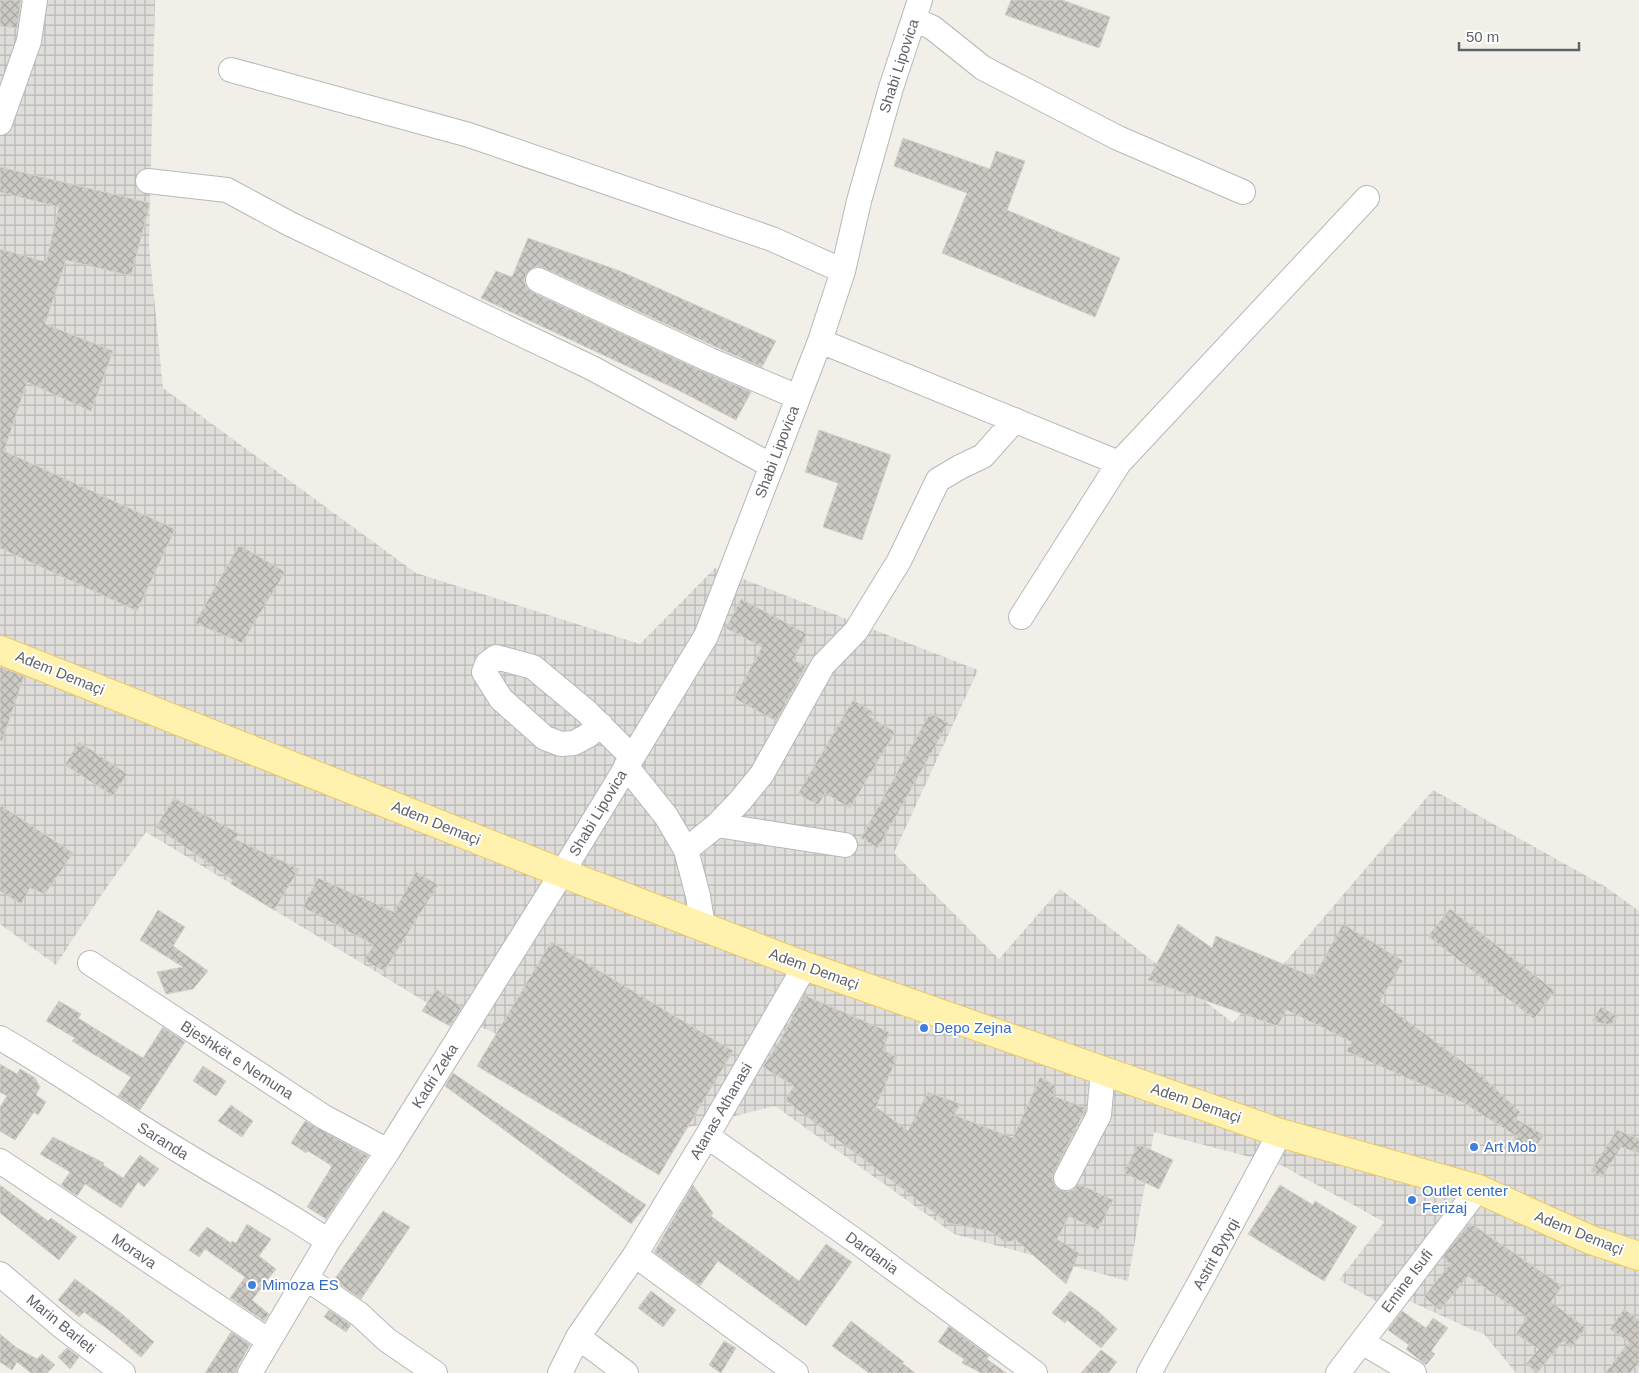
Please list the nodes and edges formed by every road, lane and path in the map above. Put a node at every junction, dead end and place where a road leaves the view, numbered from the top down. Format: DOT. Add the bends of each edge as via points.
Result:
graph roads {
  1 [pos="35,0"];
  2 [pos="917,10"];
  3 [pos="231,70"];
  4 [pos="0,123"];
  5 [pos="148,181"];
  6 [pos="1244,192"];
  7 [pos="1367,198"];
  8 [pos="842,271"];
  9 [pos="538,280"];
  10 [pos="820,341"];
  11 [pos="798,397"];
  12 [pos="1015,420"];
  13 [pos="1119,463"];
  14 [pos="772,466"];
  15 [pos="1021,617"];
  16 [pos="0,650"];
  17 [pos="600,725"];
  18 [pos="629,762"];
  19 [pos="717,824"];
  20 [pos="845,845"];
  21 [pos="686,850"];
  22 [pos="562,873"];
  23 [pos="703,927"];
  24 [pos="90,963"];
  25 [pos="805,966"];
  26 [pos="0,1038"];
  27 [pos="1103,1071"];
  28 [pos="1280,1133"];
  29 [pos="707,1136"];
  30 [pos="388,1151"];
  31 [pos="0,1160"];
  32 [pos="1066,1178"];
  33 [pos="1478,1189"];
  34 [pos="328,1241"];
  35 [pos="635,1255"];
  36 [pos="1639,1256"];
  37 [pos="0,1274"];
  38 [pos="306,1278"];
  39 [pos="578,1337"];
  40 [pos="269,1341"];
  41 [pos="1362,1342"];
  42 [pos="123,1373"];
  43 [pos="250,1373"];
  44 [pos="435,1373"];
  45 [pos="560,1373"];
  46 [pos="626,1373"];
  47 [pos="796,1373"];
  48 [pos="1035,1373"];
  49 [pos="1149,1373"];
  50 [pos="1338,1373"];
  51 [pos="1414,1373"];
  1 -- 4 [label="street" via="29,41"];
  2 -- 6 [label="street" via="933,28 983,68 1118,138"];
  2 -- 8 [label="street, Shabi Lipovica" via="885,107"];
  3 -- 8 [label="street" via="469,135 772,239"];
  5 -- 14 [label="street" via="227,190 290,224 592,368"];
  7 -- 13 [label="street"];
  8 -- 10 [label="street, Shabi Lipovica"];
  9 -- 11 [label="street"];
  10 -- 11 [label="street, Shabi Lipovica"];
  10 -- 12 [label="street"];
  11 -- 14 [label="street, Shabi Lipovica"];
  12 -- 13 [label="street"];
  12 -- 19 [label="street" via="983,456 938,480 899,561 856,631 823,665 762,774"];
  13 -- 15 [label="street"];
  14 -- 18 [label="street, Shabi Lipovica" via="706,636"];
  16 -- 22 [label="main road, Adem Demaçi"];
  17 -- 17 [label="street" via="533,667 496,657 487,664 484,672 501,699 545,738 561,744 574,743"];
  17 -- 18 [label="street"];
  18 -- 21 [label="street"];
  18 -- 22 [label="street, Shabi Lipovica"];
  19 -- 20 [label="street"];
  19 -- 21 [label="street"];
  21 -- 23 [label="street"];
  22 -- 23 [label="main road, Adem Demaçi"];
  22 -- 30 [label="street, Kadri Zeka"];
  23 -- 25 [label="main road, Adem Demaçi"];
  24 -- 30 [label="street, Bjeshkët e Nemuna" via="324,1117"];
  25 -- 27 [label="main road, Adem Demaçi"];
  25 -- 29 [label="street, Atanas Athanasi"];
  26 -- 34 [label="street, Saranda"];
  27 -- 28 [label="main road, Adem Demaçi"];
  27 -- 32 [label="street" via="1099,1115"];
  28 -- 33 [label="main road, Adem Demaçi"];
  28 -- 49 [label="street, Astrit Bytyqi"];
  29 -- 35 [label="street, Atanas Athanasi"];
  29 -- 48 [label="street, Dardania"];
  30 -- 34 [label="street, Kadri Zeka"];
  31 -- 40 [label="street, Morava"];
  33 -- 36 [label="main road, Adem Demaçi" via="1591,1240"];
  33 -- 41 [label="street, Emine Isufi"];
  34 -- 38 [label="street, Kadri Zeka"];
  35 -- 39 [label="street, Atanas Athanasi"];
  35 -- 47 [label="street"];
  37 -- 42 [label="street, Marin Barleti"];
  38 -- 40 [label="street, Kadri Zeka"];
  38 -- 44 [label="street"];
  39 -- 45 [label="street, Atanas Athanasi"];
  39 -- 46 [label="street"];
  40 -- 43 [label="street, Kadri Zeka"];
  41 -- 50 [label="street, Emine Isufi"];
  41 -- 51 [label="street"];
}
